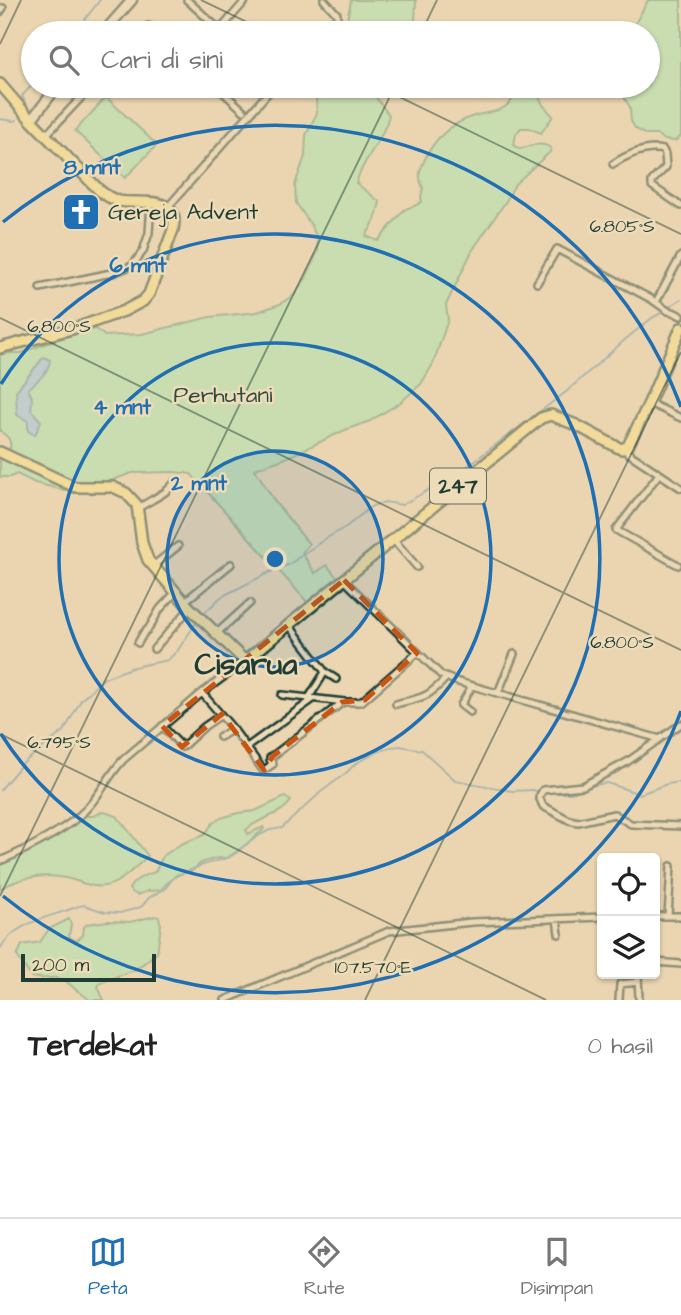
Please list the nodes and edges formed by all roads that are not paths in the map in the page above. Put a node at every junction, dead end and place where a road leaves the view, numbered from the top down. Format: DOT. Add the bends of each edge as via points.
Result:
graph roads {
  1 [pos="132,0"];
  2 [pos="187,0"];
  3 [pos="246,0"];
  4 [pos="324,0"];
  5 [pos="114,21"];
  6 [pos="210,21"];
  7 [pos="228,21"];
  8 [pos="335,21"];
  9 [pos="0,84"];
  10 [pos="48,98"];
  11 [pos="81,98"];
  12 [pos="229,98"];
  13 [pos="262,98"];
  14 [pos="244,111"];
  15 [pos="31,120"];
  16 [pos="46,135"];
  17 [pos="613,164"];
  18 [pos="151,202"];
  19 [pos="681,206"];
  20 [pos="168,207"];
  21 [pos="681,256"];
  22 [pos="537,283"];
  23 [pos="40,288"];
  24 [pos="656,302"];
  25 [pos="681,316"];
  26 [pos="681,328"];
  27 [pos="0,348"];
  28 [pos="649,403"];
  29 [pos="681,418"];
  30 [pos="622,449"];
  31 [pos="0,452"];
  32 [pos="659,474"];
  33 [pos="178,480"];
  34 [pos="681,488"];
  35 [pos="142,506"];
  36 [pos="393,539"];
  37 [pos="178,546"];
  38 [pos="231,564"];
  39 [pos="680,564"];
  40 [pos="153,566"];
  41 [pos="417,566"];
  42 [pos="344,580"];
  43 [pos="176,592"];
  44 [pos="250,603"];
  45 [pos="194,611"];
  46 [pos="289,625"];
  47 [pos="217,633"];
  48 [pos="138,643"];
  49 [pos="154,649"];
  50 [pos="417,653"];
  51 [pos="514,654"];
  52 [pos="245,660"];
  53 [pos="325,672"];
  54 [pos="336,678"];
  55 [pos="446,678"];
  56 [pos="472,686"];
  57 [pos="202,693"];
  58 [pos="499,693"];
  59 [pos="282,695"];
  60 [pos="310,699"];
  61 [pos="343,702"];
  62 [pos="396,704"];
  63 [pos="470,712"];
  64 [pos="221,715"];
  65 [pos="681,724"];
  66 [pos="162,726"];
  67 [pos="233,729"];
  68 [pos="220,737"];
  69 [pos="660,739"];
  70 [pos="247,747"];
  71 [pos="681,826"];
  72 [pos="0,861"];
  73 [pos="671,866"];
  74 [pos="660,916"];
  75 [pos="668,916"];
  76 [pos="681,916"];
  77 [pos="597,917"];
  78 [pos="557,919"];
  79 [pos="559,934"];
  80 [pos="660,962"];
  81 [pos="681,964"];
  82 [pos="638,982"];
  83 [pos="225,1000"];
  84 [pos="619,1000"];
  85 [pos="639,1000"];
  1 -- 5 [label="main road"];
  2 -- 6 [label="street"];
  3 -- 7 [label="street"];
  4 -- 8 [label="street" via="337,14"];
  9 -- 15 [label="main road"];
  10 -- 15 [label="main road"];
  11 -- 16 [label="street"];
  12 -- 14 [label="street"];
  13 -- 20 [label="street"];
  15 -- 16 [label="main road"];
  16 -- 18 [label="main road" via="105,195"];
  17 -- 19 [label="street" via="637,152 663,150 666,167 652,186"];
  18 -- 20 [label="main road"];
  18 -- 23 [label="street" via="149,233 134,265"];
  20 -- 27 [label="main road" via="174,214 173,230 143,301 79,327"];
  21 -- 24 [label="street"];
  22 -- 24 [label="street" via="557,249"];
  24 -- 25 [label="street"];
  26 -- 28 [label="main road"];
  28 -- 29 [label="street"];
  28 -- 30 [label="main road" via="628,446"];
  30 -- 32 [label="street"];
  30 -- 36 [label="main road, 247" via="576,425 546,416"];
  31 -- 35 [label="main road" via="75,487 122,490"];
  32 -- 34 [label="street"];
  32 -- 39 [label="street" via="616,530"];
  33 -- 35 [label="street"];
  35 -- 40 [label="main road" via="144,552"];
  36 -- 41 [label="street"];
  36 -- 42 [label="main road, 247"];
  37 -- 40 [label="street"];
  38 -- 45 [label="street"];
  40 -- 43 [label="main road"];
  42 -- 46 [label="main road, 247"];
  42 -- 50 [label="street"];
  43 -- 45 [label="main road"];
  43 -- 48 [label="street"];
  44 -- 47 [label="street"];
  45 -- 47 [label="main road"];
  45 -- 49 [label="street"];
  46 -- 52 [label="main road, 247"];
  46 -- 53 [label="street"];
  47 -- 52 [label="main road"];
  50 -- 55 [label="street"];
  50 -- 61 [label="street" via="365,700"];
  51 -- 58 [label="street"];
  52 -- 57 [label="street"];
  53 -- 54 [label="street"];
  53 -- 60 [label="street"];
  55 -- 56 [label="street"];
  55 -- 62 [label="street" via="430,694"];
  56 -- 58 [label="street"];
  56 -- 63 [label="street" via="461,705"];
  57 -- 64 [label="street"];
  57 -- 66 [label="street"];
  58 -- 69 [label="street"];
  59 -- 60 [label="street"];
  60 -- 61 [label="street"];
  60 -- 70 [label="street"];
  61 -- 70 [label="street" via="270,758 273,764 266,769"];
  64 -- 66 [label="street" via="182,747"];
  64 -- 67 [label="street"];
  65 -- 69 [label="street"];
  66 -- 72 [label="street" via="119,764 80,816"];
  67 -- 68 [label="street"];
  67 -- 70 [label="street"];
  69 -- 71 [label="street" via="589,783 543,790 540,800 547,809 578,822 614,814 631,824"];
  73 -- 75 [label="street"];
  74 -- 75 [label="street"];
  75 -- 76 [label="street"];
  77 -- 78 [label="street"];
  78 -- 79 [label="street"];
  78 -- 83 [label="street" via="389,931"];
  80 -- 81 [label="street"];
  82 -- 84 [label="street" via="620,984"];
  82 -- 85 [label="street"];
}
